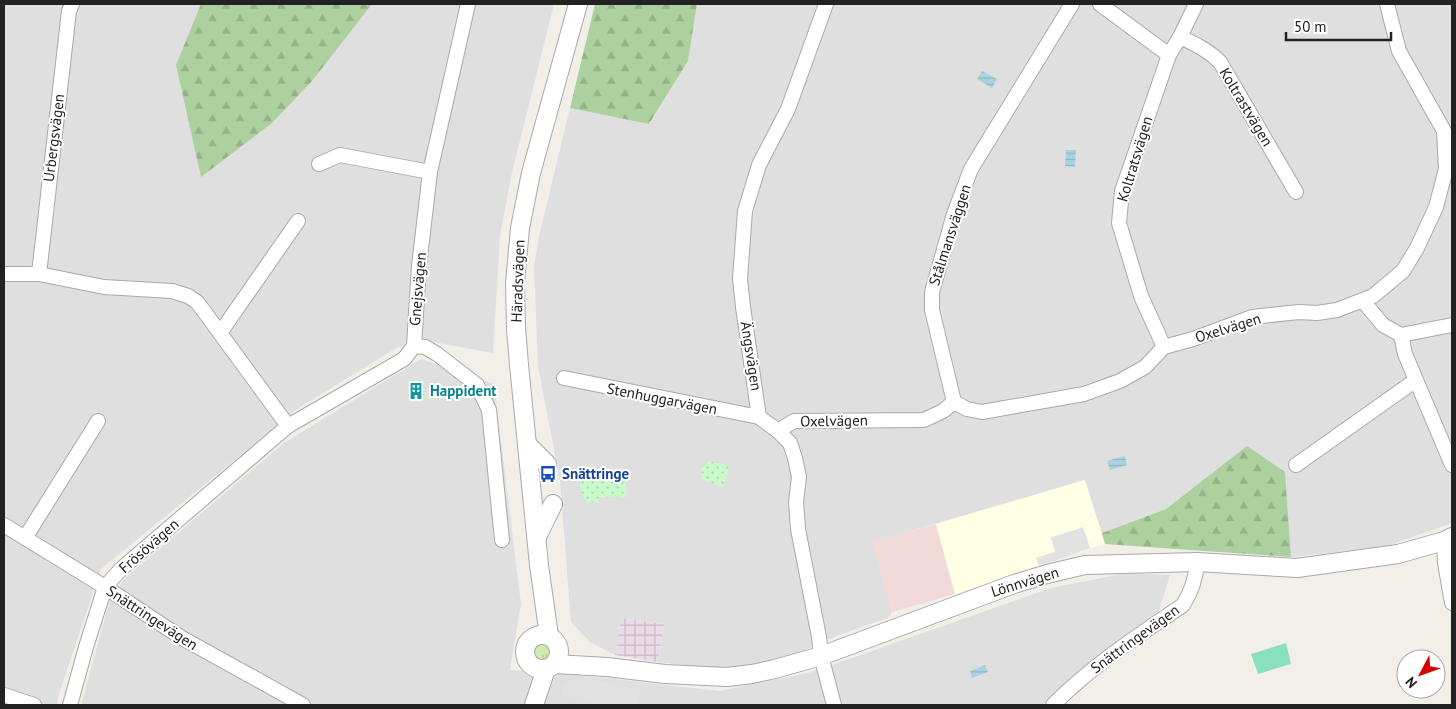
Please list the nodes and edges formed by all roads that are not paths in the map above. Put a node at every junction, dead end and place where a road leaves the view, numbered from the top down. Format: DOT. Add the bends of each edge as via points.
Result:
graph roads {
  1 [pos="72,4"];
  2 [pos="468,4"];
  3 [pos="578,4"];
  4 [pos="826,4"];
  5 [pos="1072,4"];
  6 [pos="1100,4"];
  7 [pos="1196,4"];
  8 [pos="1387,4"];
  9 [pos="1180,36"];
  10 [pos="1168,55"];
  11 [pos="319,164"];
  12 [pos="430,172"];
  13 [pos="1296,192"];
  14 [pos="298,221"];
  15 [pos="4,274"];
  16 [pos="39,274"];
  17 [pos="1363,301"];
  18 [pos="1452,325"];
  19 [pos="220,333"];
  20 [pos="1401,335"];
  21 [pos="414,346"];
  22 [pos="1164,347"];
  23 [pos="564,378"];
  24 [pos="1416,380"];
  25 [pos="954,402"];
  26 [pos="759,418"];
  27 [pos="98,420"];
  28 [pos="288,426"];
  29 [pos="778,432"];
  30 [pos="528,445"];
  31 [pos="547,464"];
  32 [pos="1296,465"];
  33 [pos="1452,465"];
  34 [pos="552,504"];
  35 [pos="4,525"];
  36 [pos="25,538"];
  37 [pos="537,538"];
  38 [pos="1448,539"];
  39 [pos="502,540"];
  40 [pos="1197,562"];
  41 [pos="105,588"];
  42 [pos="1452,603"];
  43 [pos="546,653"];
  44 [pos="821,656"];
  45 [pos="4,695"];
  46 [pos="34,705"];
  47 [pos="70,705"];
  48 [pos="303,705"];
  49 [pos="532,705"];
  50 [pos="834,705"];
  51 [pos="1053,705"];
  1 -- 16 [label="street, Urbergsvägen"];
  2 -- 12 [label="street, Gnejsvägen"];
  3 -- 30 [label="street, Häradsvägen" via="531,173 520,228 515,283 516,328"];
  4 -- 26 [label="street, Ängsvägen" via="788,109 759,165 744,212 740,279"];
  5 -- 25 [label="street, Stålmansväggen" via="971,169 951,222 932,292 932,310"];
  6 -- 10 [label="street"];
  7 -- 9 [label="street, Koltratsvägen"];
  8 -- 17 [label="street, Oxelvägen" via="1399,51 1444,131 1446,169 1436,207 1403,271 1378,293"];
  9 -- 10 [label="street, Koltratsvägen"];
  9 -- 13 [label="street, Koltrastvägen" via="1201,46 1220,62"];
  10 -- 22 [label="street, Koltratsvägen" via="1122,191 1119,223 1141,296"];
  11 -- 12 [label="street" via="340,155"];
  12 -- 21 [label="street, Gnejsvägen"];
  14 -- 19 [label="street"];
  15 -- 16 [label="street"];
  16 -- 19 [label="street" via="104,287 172,291 188,296 197,302"];
  17 -- 20 [label="street" via="1383,325"];
  17 -- 22 [label="street, Oxelvägen" via="1317,313 1252,317"];
  18 -- 20 [label="street"];
  19 -- 28 [label="street"];
  20 -- 24 [label="street"];
  21 -- 28 [label="street, Frösövägen" via="404,359"];
  21 -- 39 [label="street, Gnejsvägen" via="425,347 436,354 477,385 483,395 489,410"];
  22 -- 25 [label="street, Oxelvägen" via="1145,367 1084,394 982,412"];
  23 -- 26 [label="street, Stenhuggarvägen"];
  24 -- 32 [label="street"];
  24 -- 33 [label="street"];
  25 -- 29 [label="street, Oxelvägen" via="924,420 794,421"];
  26 -- 29 [label="street"];
  27 -- 36 [label="street"];
  28 -- 41 [label="street, Frösövägen" via="121,569"];
  29 -- 44 [label="street" via="790,443 799,478 796,502 798,529"];
  30 -- 31 [label="street"];
  30 -- 37 [label="street, Häradsvägen"];
  34 -- 37 [label="street"];
  35 -- 36 [label="street, Snättringevägen"];
  36 -- 41 [label="street, Snättringevägen"];
  37 -- 43 [label="street, Häradsvägen"];
  38 -- 40 [label="street, Lönnvägen" via="1387,556 1297,568"];
  38 -- 42 [label="street" via="1445,563"];
  40 -- 44 [label="street, Lönnvägen" via="1085,565 1047,574"];
  40 -- 51 [label="street, Snättringevägen" via="1191,593 1183,605 1101,662"];
  41 -- 47 [label="street, Frösövägen"];
  41 -- 48 [label="street, Snättringevägen" via="182,638"];
  43 -- 44 [label="street, Lönnvägen" via="607,667 727,677"];
  43 -- 49 [label="street, Häradsvägen"];
  44 -- 50 [label="street"];
  45 -- 46 [label="street"];
}
